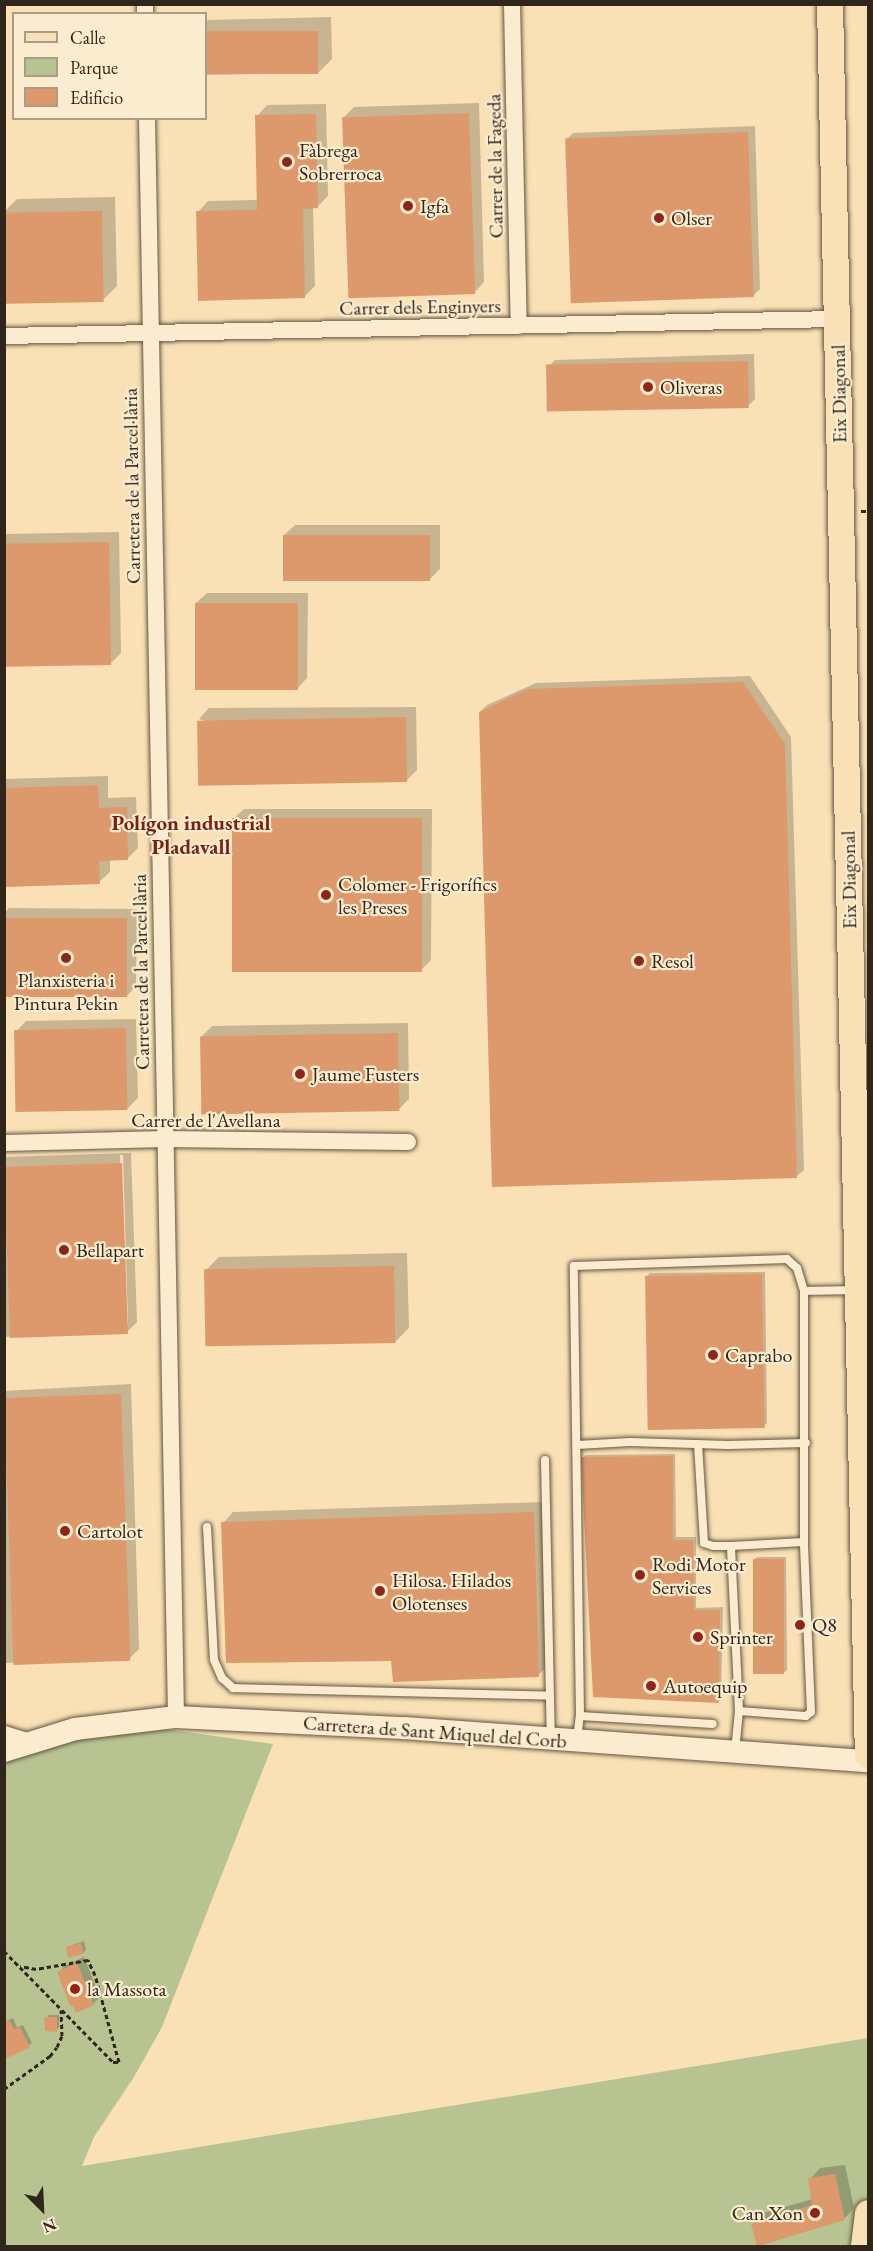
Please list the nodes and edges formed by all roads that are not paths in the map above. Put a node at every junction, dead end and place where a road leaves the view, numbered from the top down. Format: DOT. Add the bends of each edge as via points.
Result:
graph roads {
  1 [pos="512,4"];
  2 [pos="830,4"];
  3 [pos="147,120"];
  4 [pos="837,320"];
  5 [pos="519,326"];
  6 [pos="151,334"];
  7 [pos="4,336"];
  8 [pos="165,1139"];
  9 [pos="408,1142"];
  10 [pos="4,1143"];
  11 [pos="858,1290"];
  12 [pos="804,1291"];
  13 [pos="806,1443"];
  14 [pos="698,1444"];
  15 [pos="577,1445"];
  16 [pos="545,1460"];
  17 [pos="207,1527"];
  18 [pos="804,1542"];
  19 [pos="731,1546"];
  20 [pos="550,1696"];
  21 [pos="739,1711"];
  22 [pos="580,1716"];
  23 [pos="176,1717"];
  24 [pos="713,1724"];
  25 [pos="4,1734"];
  26 [pos="551,1739"];
  27 [pos="576,1740"];
  28 [pos="31,1742"];
  29 [pos="4,1751"];
  30 [pos="735,1752"];
  31 [pos="868,1756"];
  32 [pos="868,1761"];
  33 [pos="868,2213"];
  34 [pos="864,2247"];
  1 -- 5 [label="street, Carrer de la Fageda"];
  2 -- 4 [label="main road, Eix Diagonal"];
  3 -- 6 [label="street, Carretera de la Parcel·lària"];
  4 -- 5 [label="street, Carrer dels Enginyers"];
  4 -- 11 [label="main road, Eix Diagonal"];
  5 -- 6 [label="street, Carrer dels Enginyers"];
  6 -- 7 [label="street, Carrer dels Enginyers"];
  6 -- 8 [label="street, Carretera de la Parcel·lària"];
  8 -- 9 [label="street, Carrer de l'Avellana"];
  8 -- 10 [label="street, Carrer de l'Avellana"];
  8 -- 23 [label="street, Carretera de la Parcel·lària"];
  11 -- 12 [label="lane"];
  11 -- 31 [label="main road, Eix Diagonal"];
  12 -- 13 [label="lane"];
  12 -- 15 [label="lane" via="797,1268 787,1258 574,1266"];
  13 -- 14 [label="lane"];
  13 -- 18 [label="lane"];
  14 -- 15 [label="lane"];
  14 -- 19 [label="lane" via="703,1541 705,1545"];
  15 -- 22 [label="lane"];
  16 -- 20 [label="lane"];
  17 -- 20 [label="lane" via="214,1660 222,1678 233,1688"];
  18 -- 19 [label="lane"];
  18 -- 21 [label="lane" via="811,1712 806,1716"];
  19 -- 21 [label="lane"];
  20 -- 26 [label="lane"];
  21 -- 30 [label="lane"];
  22 -- 24 [label="lane"];
  22 -- 27 [label="lane"];
  23 -- 26 [label="street, Carretera de Sant Miquel del Corb"];
  23 -- 28 [label="street, Carretera de Sant Miquel del Corb" via="75,1729"];
  25 -- 28 [label="street"];
  26 -- 27 [label="street, Carretera de Sant Miquel del Corb"];
  27 -- 30 [label="street, Carretera de Sant Miquel del Corb"];
  28 -- 29 [label="street, Carretera de Sant Miquel del Corb"];
  30 -- 32 [label="street, Carretera de Sant Miquel del Corb"];
  33 -- 34 [label="main road"];
}
